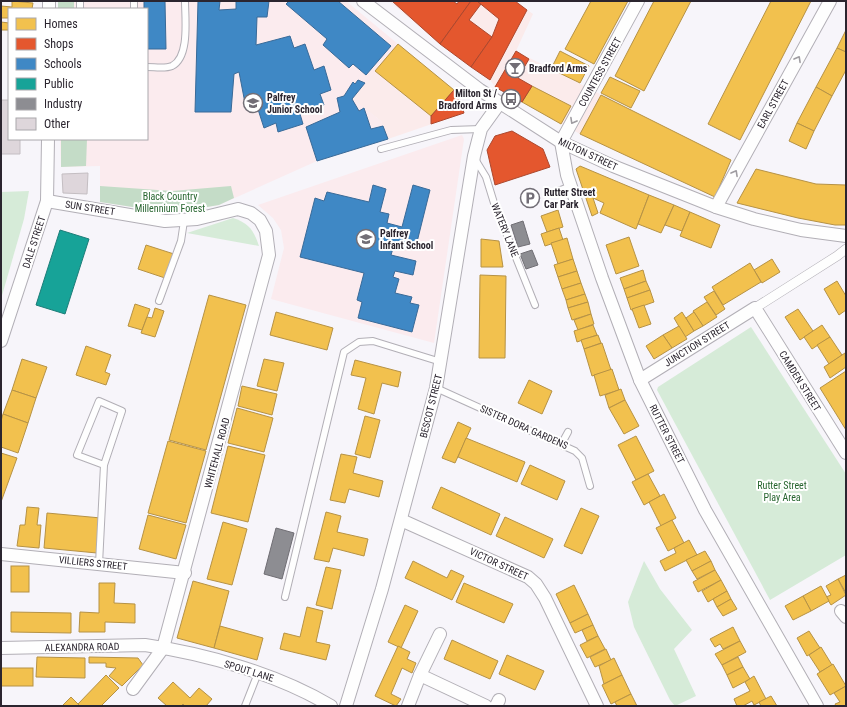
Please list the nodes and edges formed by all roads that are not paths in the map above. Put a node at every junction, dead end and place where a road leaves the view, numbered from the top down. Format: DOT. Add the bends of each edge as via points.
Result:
graph roads {
  1 [pos="185,1"];
  2 [pos="638,1"];
  3 [pos="830,1"];
  4 [pos="370,3"];
  5 [pos="148,67"];
  6 [pos="500,104"];
  7 [pos="481,129"];
  8 [pos="48,140"];
  9 [pos="561,142"];
  10 [pos="380,149"];
  11 [pos="474,156"];
  12 [pos="571,186"];
  13 [pos="558,191"];
  14 [pos="47,201"];
  15 [pos="716,207"];
  16 [pos="251,213"];
  17 [pos="184,221"];
  18 [pos="846,236"];
  19 [pos="846,249"];
  20 [pos="159,301"];
  21 [pos="535,305"];
  22 [pos="755,308"];
  23 [pos="1,341"];
  24 [pos="441,362"];
  25 [pos="640,380"];
  26 [pos="436,388"];
  27 [pos="568,432"];
  28 [pos="562,443"];
  29 [pos="846,453"];
  30 [pos="104,465"];
  31 [pos="590,486"];
  32 [pos="401,520"];
  33 [pos="1,554"];
  34 [pos="100,564"];
  35 [pos="185,573"];
  36 [pos="285,597"];
  37 [pos="440,634"];
  38 [pos="1,648"];
  39 [pos="163,648"];
  40 [pos="258,672"];
  41 [pos="420,675"];
  42 [pos="133,689"];
  43 [pos="245,706"];
  44 [pos="331,706"];
  45 [pos="346,706"];
  46 [pos="408,706"];
  47 [pos="486,706"];
  48 [pos="597,706"];
  49 [pos="817,706"];
  1 -- 5 [label="lane" via="184,48 181,59 168,67"];
  2 -- 9 [label="street, COUNTESS STREET, one-way"];
  15 -- 3 [label="street, EARL STREET, one-way"];
  4 -- 6 [label="street, MILTON STREET"];
  6 -- 7 [label="street, BESCOT STREET"];
  6 -- 9 [label="street, MILTON STREET"];
  7 -- 10 [label="lane" via="451,130"];
  7 -- 11 [label="street, BESCOT STREET"];
  8 -- 14 [label="street, DALE STREET"];
  9 -- 12 [label="street, RUTTER STREET"];
  9 -- 15 [label="street, MILTON STREET" via="613,166"];
  11 -- 21 [label="lane, WATERY LANE" via="500,209"];
  11 -- 24 [label="street, BESCOT STREET"];
  12 -- 13 [label="lane"];
  12 -- 25 [label="street, RUTTER STREET"];
  14 -- 17 [label="street, SUN STREET" via="165,221"];
  14 -- 23 [label="street, DALE STREET"];
  15 -- 18 [label="street, MILTON STREET" via="800,230"];
  16 -- 17 [label="street, SUN STREET" via="238,209"];
  16 -- 35 [label="street, WHITEHALL ROAD" via="260,220 266,231 269,255"];
  17 -- 20 [label="lane" via="181,241"];
  19 -- 22 [label="street"];
  22 -- 25 [label="street, JUNCTION STREET"];
  22 -- 29 [label="street, CAMDEN STREET"];
  24 -- 26 [label="street, BESCOT STREET"];
  24 -- 36 [label="lane" via="373,341 359,342 344,352"];
  25 -- 49 [label="street, RUTTER STREET" via="705,510"];
  26 -- 28 [label="lane, SISTER DORA GARDENS"];
  26 -- 32 [label="street, BESCOT STREET"];
  27 -- 28 [label="lane"];
  28 -- 31 [label="lane, SISTER DORA GARDENS" via="575,450 582,458"];
  30 -- 30 [label="lane" via="122,411 99,401 77,455"];
  30 -- 34 [label="lane"];
  32 -- 45 [label="street, BESCOT STREET"];
  32 -- 48 [label="street, VICTOR STREET" via="528,577 536,584"];
  33 -- 34 [label="street, VILLIERS STREET"];
  34 -- 35 [label="street, VILLIERS STREET"];
  35 -- 39 [label="street, WHITEHALL ROAD"];
  37 -- 41 [label="street"];
  38 -- 39 [label="street, ALEXANDRA ROAD"];
  39 -- 40 [label="street, SPOUT LANE"];
  39 -- 42 [label="street, WHITEHALL ROAD"];
  40 -- 43 [label="lane"];
  40 -- 44 [label="street, SPOUT LANE" via="298,688"];
  41 -- 46 [label="street"];
  41 -- 47 [label="street"];
}
